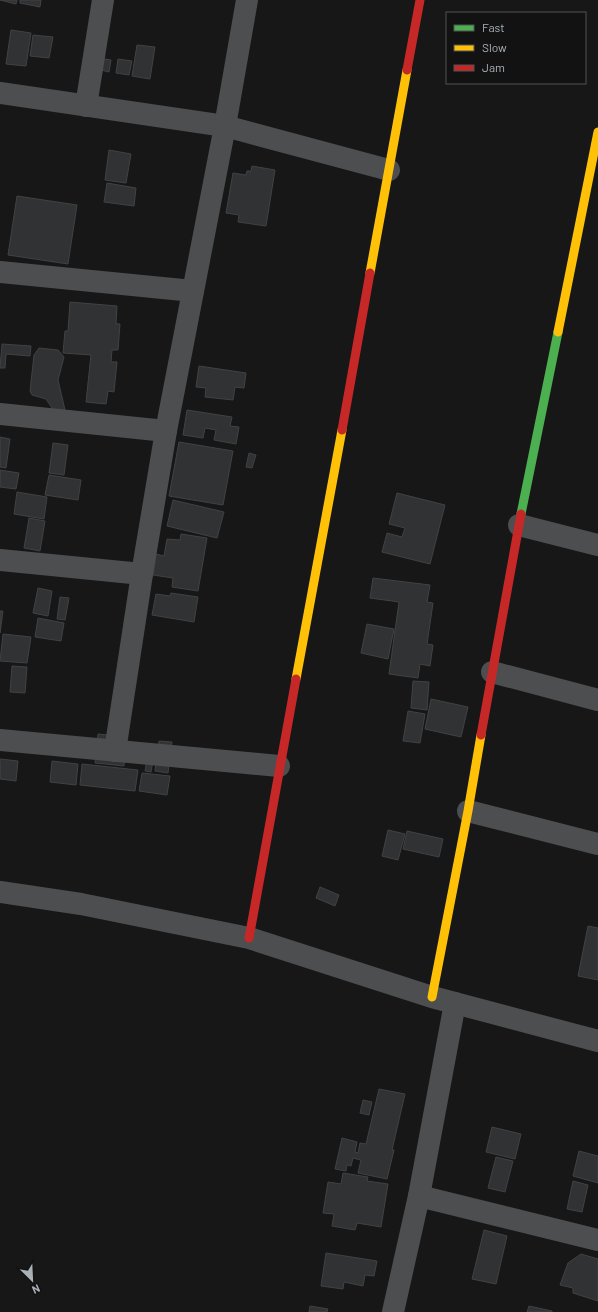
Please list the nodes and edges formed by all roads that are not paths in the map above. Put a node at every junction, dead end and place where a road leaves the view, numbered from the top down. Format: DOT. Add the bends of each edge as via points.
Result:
graph roads {
  1 [pos="103,0"];
  2 [pos="247,0"];
  3 [pos="420,0"];
  4 [pos="0,93"];
  5 [pos="86,106"];
  6 [pos="225,126"];
  7 [pos="598,132"];
  8 [pos="389,170"];
  9 [pos="0,272"];
  10 [pos="193,292"];
  11 [pos="0,414"];
  12 [pos="166,431"];
  13 [pos="519,525"];
  14 [pos="598,545"];
  15 [pos="0,560"];
  16 [pos="142,574"];
  17 [pos="492,672"];
  18 [pos="598,700"];
  19 [pos="0,740"];
  20 [pos="115,750"];
  21 [pos="279,766"];
  22 [pos="468,811"];
  23 [pos="598,844"];
  24 [pos="0,892"];
  25 [pos="249,938"];
  26 [pos="432,997"];
  27 [pos="455,1003"];
  28 [pos="598,1041"];
  29 [pos="419,1196"];
  30 [pos="598,1240"];
  31 [pos="393,1312"];
  1 -- 5 [label="street"];
  2 -- 6 [label="street"];
  3 -- 8 [label="street"];
  4 -- 5 [label="street"];
  5 -- 6 [label="street"];
  6 -- 8 [label="street"];
  6 -- 10 [label="street"];
  7 -- 13 [label="street"];
  8 -- 21 [label="street"];
  9 -- 10 [label="street"];
  10 -- 12 [label="street"];
  11 -- 12 [label="street"];
  12 -- 16 [label="street"];
  13 -- 14 [label="street"];
  13 -- 17 [label="street"];
  15 -- 16 [label="street"];
  16 -- 20 [label="street"];
  17 -- 18 [label="street"];
  17 -- 22 [label="street"];
  19 -- 20 [label="street"];
  20 -- 21 [label="street"];
  21 -- 25 [label="street"];
  22 -- 23 [label="street"];
  22 -- 26 [label="street"];
  24 -- 25 [label="street" via="81,904"];
  25 -- 26 [label="street"];
  26 -- 27 [label="street"];
  27 -- 28 [label="street"];
  27 -- 29 [label="street"];
  29 -- 30 [label="street"];
  29 -- 31 [label="street"];
}
